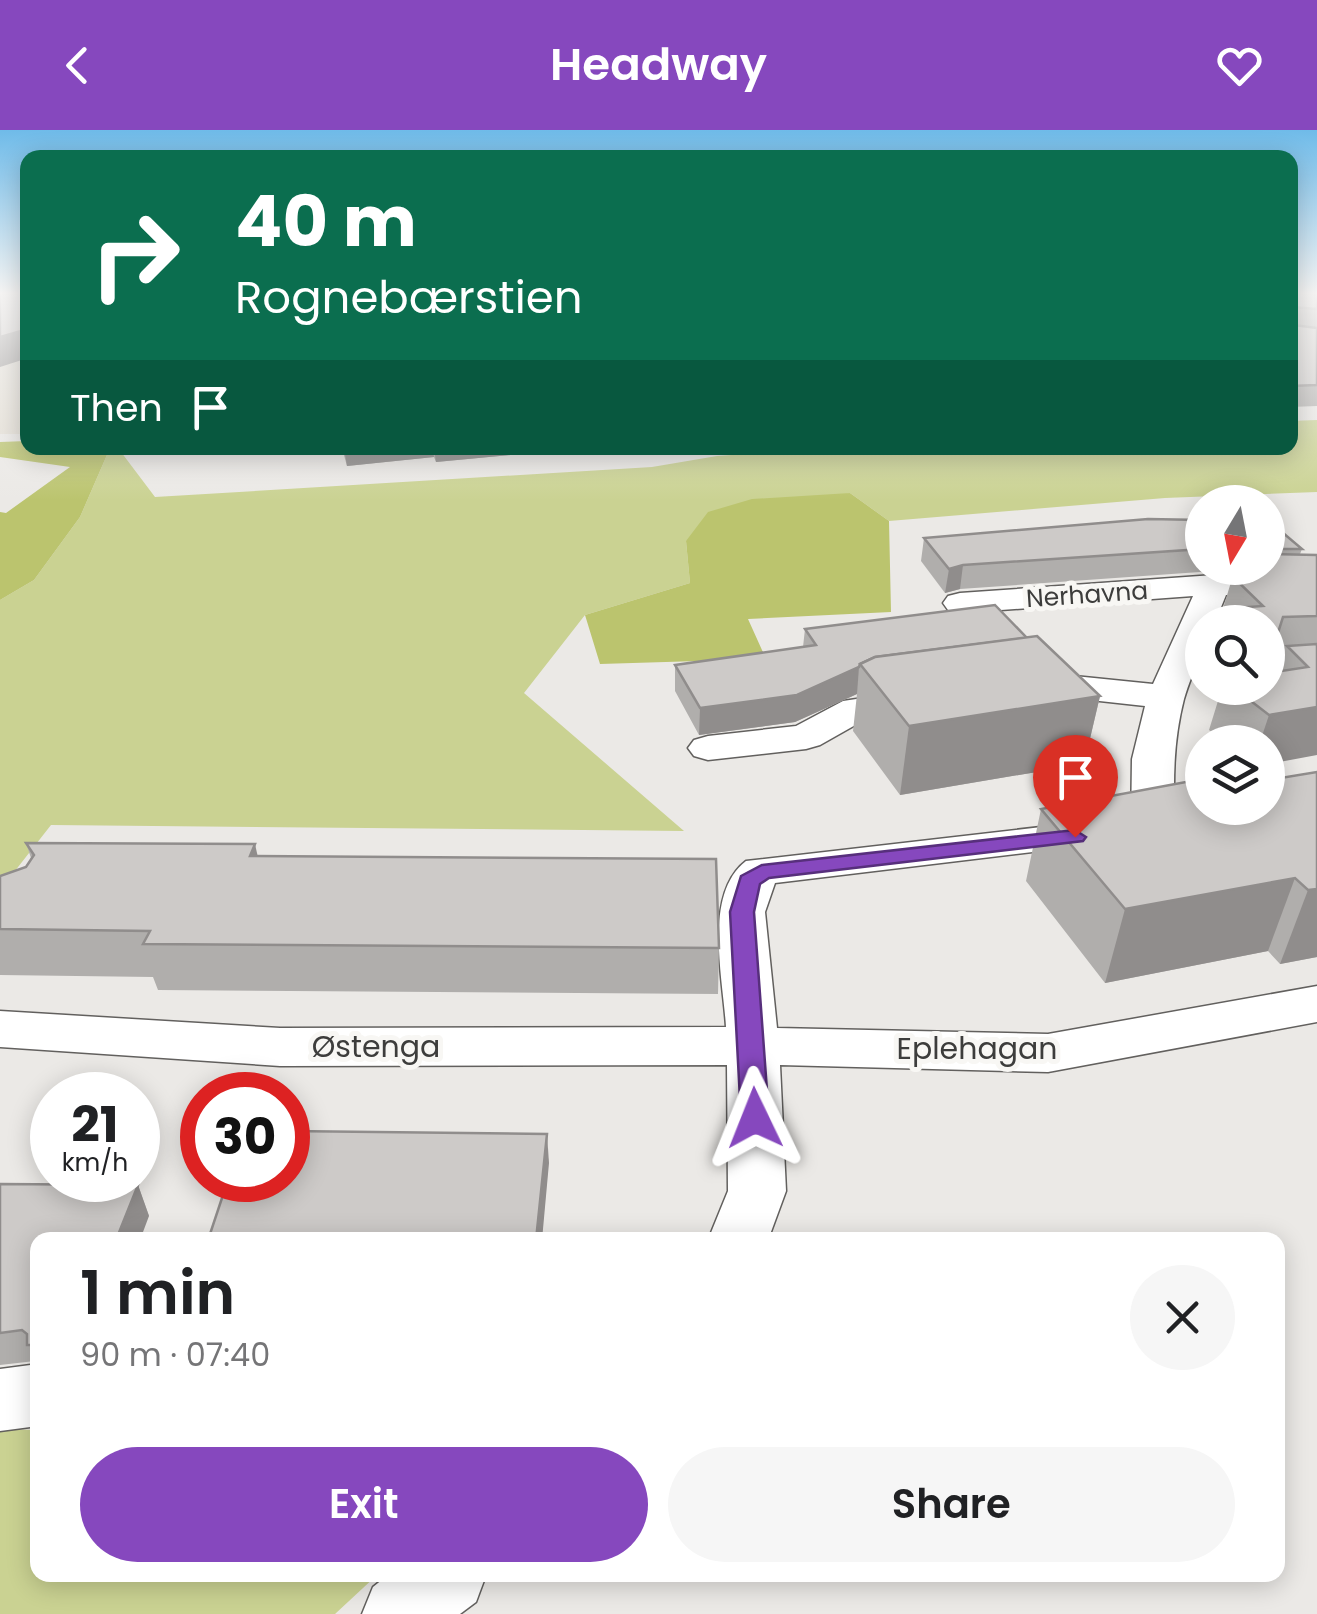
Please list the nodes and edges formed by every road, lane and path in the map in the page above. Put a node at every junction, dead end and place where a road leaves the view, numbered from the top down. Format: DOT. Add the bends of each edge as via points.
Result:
graph roads {
  1 [pos="1201,585"];
  2 [pos="1214,585"];
  3 [pos="1248,585"];
  4 [pos="1317,587"];
  5 [pos="960,603"];
  6 [pos="1180,687"];
  7 [pos="988,692"];
  8 [pos="950,697"];
  9 [pos="708,748"];
  10 [pos="1317,1004"];
  11 [pos="0,1029"];
  12 [pos="753,1046"];
  13 [pos="741,1232"];
  14 [pos="30,1396"];
  15 [pos="0,1400"];
  16 [pos="440,1582"];
  17 [pos="400,1614"];
  1 -- 5 [label="street, Nerhavna"];
  2 -- 6 [label="street"];
  3 -- 4 [label="street, Nerhavna"];
  6 -- 7 [label="street" via="1045,684"];
  6 -- 12 [label="street" via="1152,759 1171,824 762,872 750,881 742,912"];
  8 -- 9 [label="street" via="856,709 806,737"];
  10 -- 12 [label="street, Eplehagan" via="1048,1053"];
  11 -- 12 [label="street, Østenga" via="280,1047"];
  12 -- 13 [label="street" via="758,1191"];
  14 -- 15 [label="street"];
  16 -- 17 [label="street"];
}
